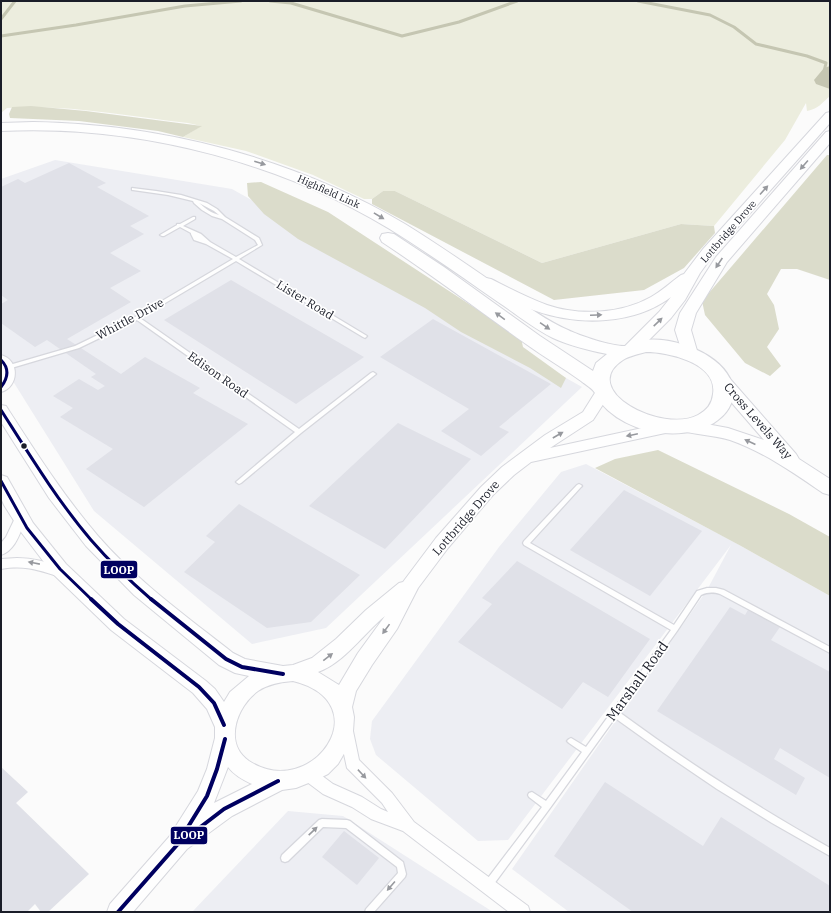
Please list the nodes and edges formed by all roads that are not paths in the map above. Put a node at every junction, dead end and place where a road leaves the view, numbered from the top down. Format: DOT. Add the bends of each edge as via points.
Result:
graph roads {
  1 [pos="830,116"];
  2 [pos="1,127"];
  3 [pos="830,135"];
  4 [pos="1,136"];
  5 [pos="133,189"];
  6 [pos="194,218"];
  7 [pos="179,225"];
  8 [pos="162,235"];
  9 [pos="236,259"];
  10 [pos="693,272"];
  11 [pos="468,273"];
  12 [pos="137,318"];
  13 [pos="364,336"];
  14 [pos="627,350"];
  15 [pos="690,354"];
  16 [pos="4,364"];
  17 [pos="373,374"];
  18 [pos="718,376"];
  19 [pos="1,387"];
  20 [pos="602,389"];
  21 [pos="1,410"];
  22 [pos="678,426"];
  23 [pos="299,432"];
  24 [pos="527,458"];
  25 [pos="797,466"];
  26 [pos="1,481"];
  27 [pos="239,482"];
  28 [pos="579,486"];
  29 [pos="830,488"];
  30 [pos="20,519"];
  31 [pos="1,550"];
  32 [pos="1,564"];
  33 [pos="64,574"];
  34 [pos="411,583"];
  35 [pos="675,629"];
  36 [pos="830,650"];
  37 [pos="288,674"];
  38 [pos="342,706"];
  39 [pos="614,713"];
  40 [pos="345,726"];
  41 [pos="224,732"];
  42 [pos="571,741"];
  43 [pos="587,751"];
  44 [pos="308,774"];
  45 [pos="278,781"];
  46 [pos="532,795"];
  47 [pos="548,806"];
  48 [pos="409,827"];
  49 [pos="177,845"];
  50 [pos="830,852"];
  51 [pos="285,858"];
  52 [pos="486,887"];
  53 [pos="118,912"];
  54 [pos="369,912"];
  55 [pos="522,912"];
  10 -- 1 [label="main road, Lottbridge Drove, one-way"];
  2 -- 11 [label="highway, Highfield Link, one-way" via="70,127 102,130 188,144 264,164 339,194 368,209"];
  3 -- 15 [label="main road, Lottbridge Drove, one-way" via="721,260 688,313 683,330"];
  20 -- 4 [label="highway, Highfield Link, one-way" via="395,242 351,215 313,196 244,170 172,151 66,136"];
  5 -- 9 [label="lane, Whittle Drive" via="175,195 195,202 203,210 223,218 257,239 260,245"];
  6 -- 7 [label="lane"];
  7 -- 8 [label="lane"];
  7 -- 9 [label="lane" via="196,239"];
  9 -- 12 [label="lane, Whittle Drive"];
  9 -- 13 [label="lane, Lister Road"];
  11 -- 10 [label="main road, one-way" via="543,309 593,316 616,314 656,301"];
  14 -- 10 [label="main road, Lottbridge Drove, one-way" via="665,315"];
  11 -- 14 [label="highway, Highfield Link, one-way" via="551,330 573,339"];
  12 -- 16 [label="lane, Whittle Drive" via="77,348"];
  12 -- 23 [label="lane, Edison Road"];
  14 -- 15 [label="highway" via="660,346"];
  14 -- 20 [label="highway" via="611,359 604,367 600,376"];
  15 -- 18 [label="highway"];
  16 -- 19 [label="street" via="9,373"];
  17 -- 23 [label="lane"];
  18 -- 22 [label="highway" via="724,397 720,407 712,416 700,422"];
  18 -- 25 [label="main road, Cross Levels Way"];
  20 -- 22 [label="highway" via="610,403 631,417 653,425"];
  24 -- 20 [label="street, Lottbridge Drove, one-way" via="551,439 588,416"];
  21 -- 37 [label="street" via="55,494 92,541 140,590 226,659 242,667"];
  22 -- 24 [label="street, Lottbridge Drove, one-way"];
  25 -- 22 [label="main road, Cross Levels Way, one-way" via="743,438 716,430"];
  23 -- 27 [label="lane"];
  24 -- 34 [label="street, Lottbridge Drove" via="508,471 487,491"];
  25 -- 29 [label="main road, Cross Levels Way"];
  26 -- 30 [label="street"];
  28 -- 35 [label="lane" via="526,543"];
  30 -- 31 [label="street" via="11,540"];
  30 -- 33 [label="street" via="33,539"];
  33 -- 32 [label="street, one-way" via="30,562"];
  33 -- 41 [label="street" via="138,641 198,687 213,702"];
  37 -- 34 [label="street, Lottbridge Drove, one-way" via="319,664 344,645 373,615"];
  34 -- 38 [label="street, Lottbridge Drove, one-way" via="390,624 347,688"];
  35 -- 36 [label="lane, Marshall Road" via="699,593 716,590"];
  35 -- 39 [label="lane, Marshall Road"];
  37 -- 38 [label="street" via="309,676 324,683"];
  37 -- 41 [label="street" via="266,677 242,692 229,710"];
  38 -- 40 [label="street"];
  39 -- 43 [label="lane, Marshall Road"];
  39 -- 50 [label="lane" via="675,758 793,832"];
  40 -- 44 [label="street" via="334,754 322,766"];
  40 -- 48 [label="street, one-way" via="352,763 387,798"];
  41 -- 45 [label="street" via="230,755 242,768 259,777"];
  41 -- 49 [label="street" via="217,769 206,796"];
  42 -- 43 [label="lane"];
  43 -- 47 [label="lane, Marshall Road"];
  44 -- 45 [label="street"];
  44 -- 48 [label="street" via="328,789 376,814"];
  45 -- 49 [label="street" via="224,809"];
  46 -- 47 [label="lane"];
  47 -- 52 [label="lane, Marshall Road"];
  48 -- 52 [label="street"];
  49 -- 53 [label="street"];
  51 -- 54 [label="lane, one-way" via="322,823 347,824 400,865 402,874"];
  52 -- 55 [label="street"];
}
